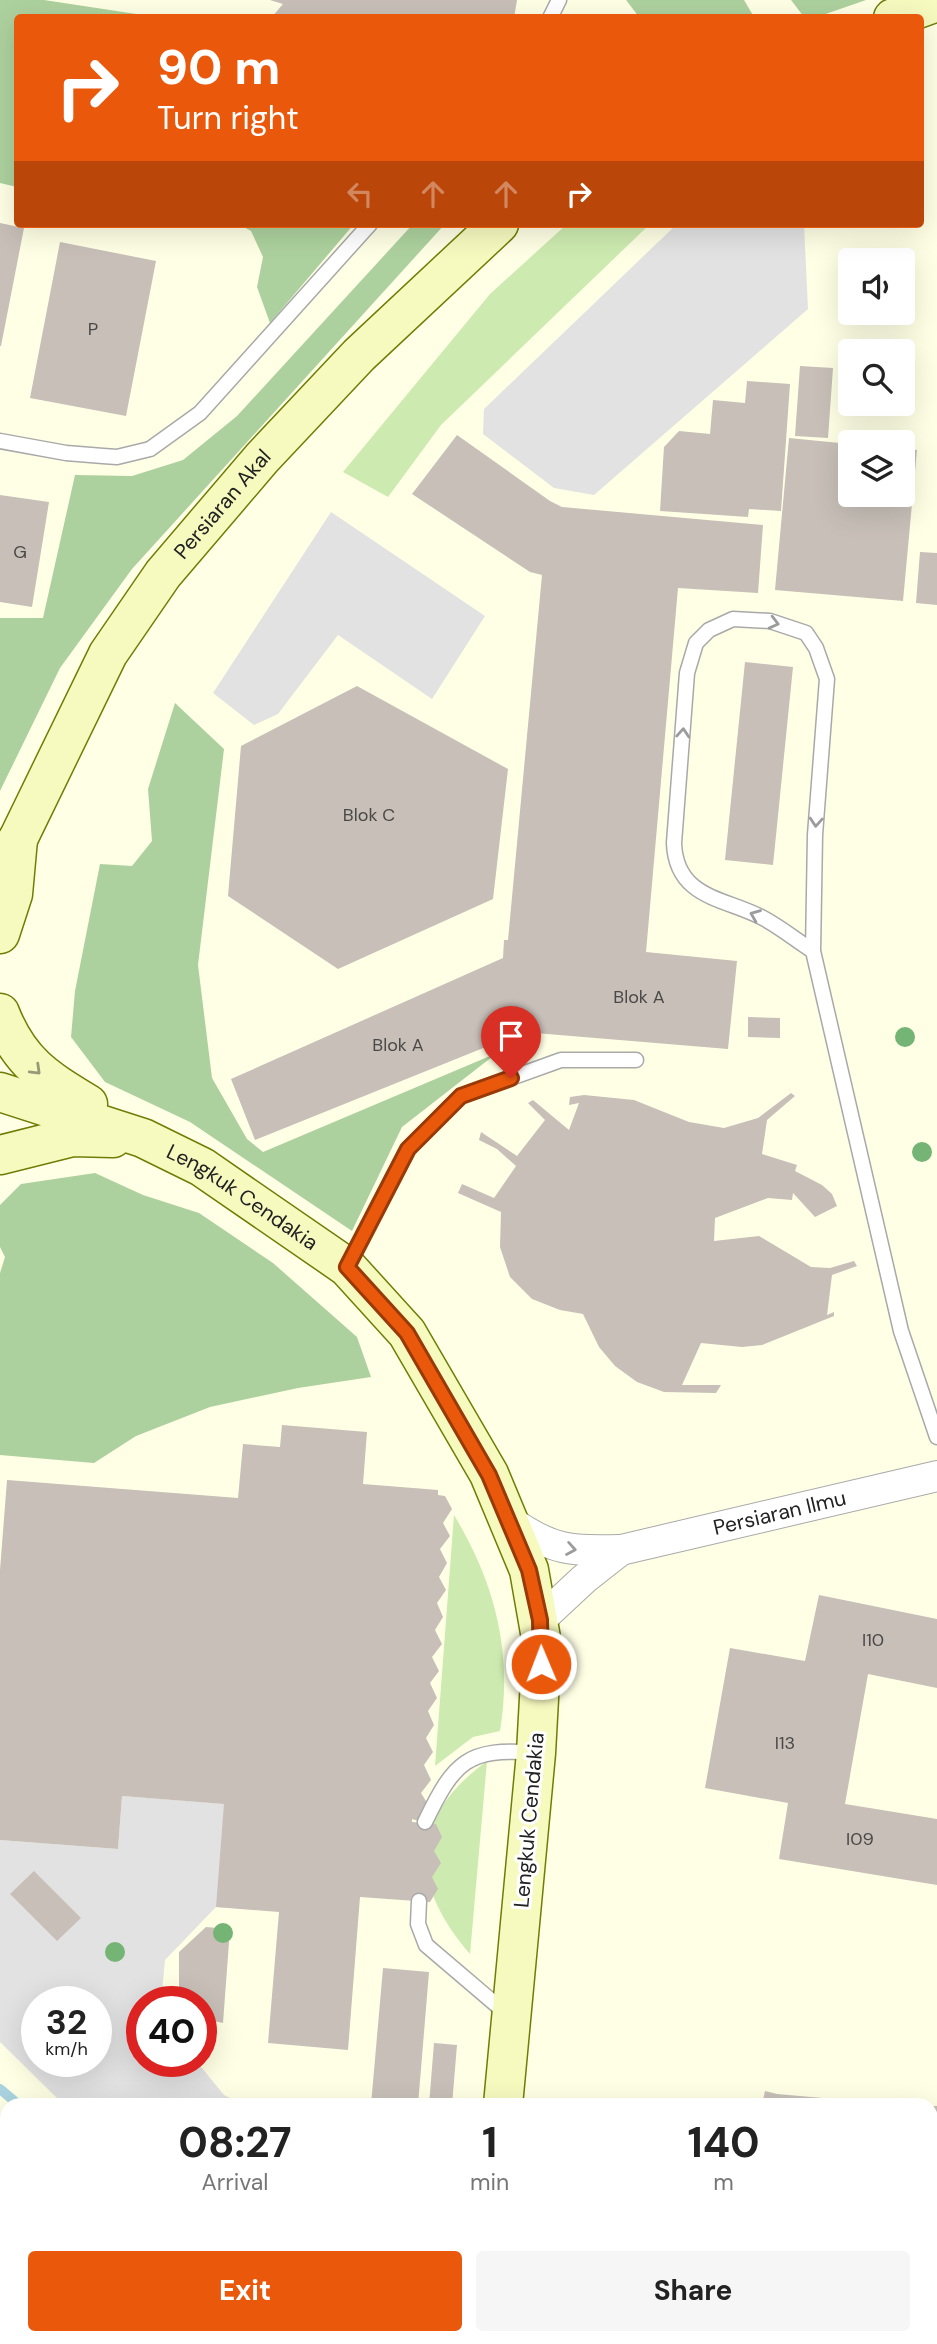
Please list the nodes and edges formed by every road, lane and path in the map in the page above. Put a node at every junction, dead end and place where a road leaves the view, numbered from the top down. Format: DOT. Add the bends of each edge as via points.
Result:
graph roads {
  1 [pos="937,2"];
  2 [pos="904,14"];
  3 [pos="366,228"];
  4 [pos="495,228"];
  5 [pos="0,441"];
  6 [pos="9,852"];
  7 [pos="0,934"];
  8 [pos="813,951"];
  9 [pos="0,1013"];
  10 [pos="636,1060"];
  11 [pos="0,1092"];
  12 [pos="144,1138"];
  13 [pos="0,1155"];
  14 [pos="347,1267"];
  15 [pos="937,1437"];
  16 [pos="937,1476"];
  17 [pos="510,1521"];
  18 [pos="621,1550"];
  19 [pos="540,1620"];
  20 [pos="536,1753"];
  21 [pos="425,1822"];
  22 [pos="419,1901"];
  23 [pos="511,2018"];
  24 [pos="504,2098"];
  1 -- 2 [label="street"];
  3 -- 5 [label="lane" via="200,413 150,449 117,457"];
  4 -- 6 [label="street, Persiaran Akal" via="359,355 262,458 163,574 108,654"];
  6 -- 7 [label="street, Persiaran Akal" via="13,894"];
  8 -- 8 [label="lane, one-way" via="764,918 707,897 677,861 674,843 687,673 696,643 725,621 770,621 806,633 827,679 815,835"];
  8 -- 15 [label="lane" via="901,1331"];
  9 -- 12 [label="street, one-way" via="21,1056 46,1079"];
  10 -- 14 [label="lane" via="561,1059 461,1096 408,1149"];
  11 -- 12 [label="street, Lengkuk Cendakia"];
  12 -- 13 [label="street" via="72,1137"];
  12 -- 14 [label="street, Lengkuk Cendakia" via="213,1174"];
  14 -- 17 [label="street, Lengkuk Cendakia" via="407,1333 489,1475"];
  16 -- 18 [label="street, Persiaran Ilmu"];
  17 -- 18 [label="street, Persiaran Ilmu, one-way" via="540,1542 576,1551"];
  17 -- 19 [label="street, Lengkuk Cendakia" via="529,1570"];
  18 -- 19 [label="street, Persiaran Ilmu"];
  19 -- 20 [label="street, Lengkuk Cendakia"];
  20 -- 21 [label="lane" via="499,1750 458,1767"];
  20 -- 23 [label="street, Lengkuk Cendakia"];
  22 -- 23 [label="lane" via="418,1924 426,1945"];
  23 -- 24 [label="street, Lengkuk Cendakia"];
}
